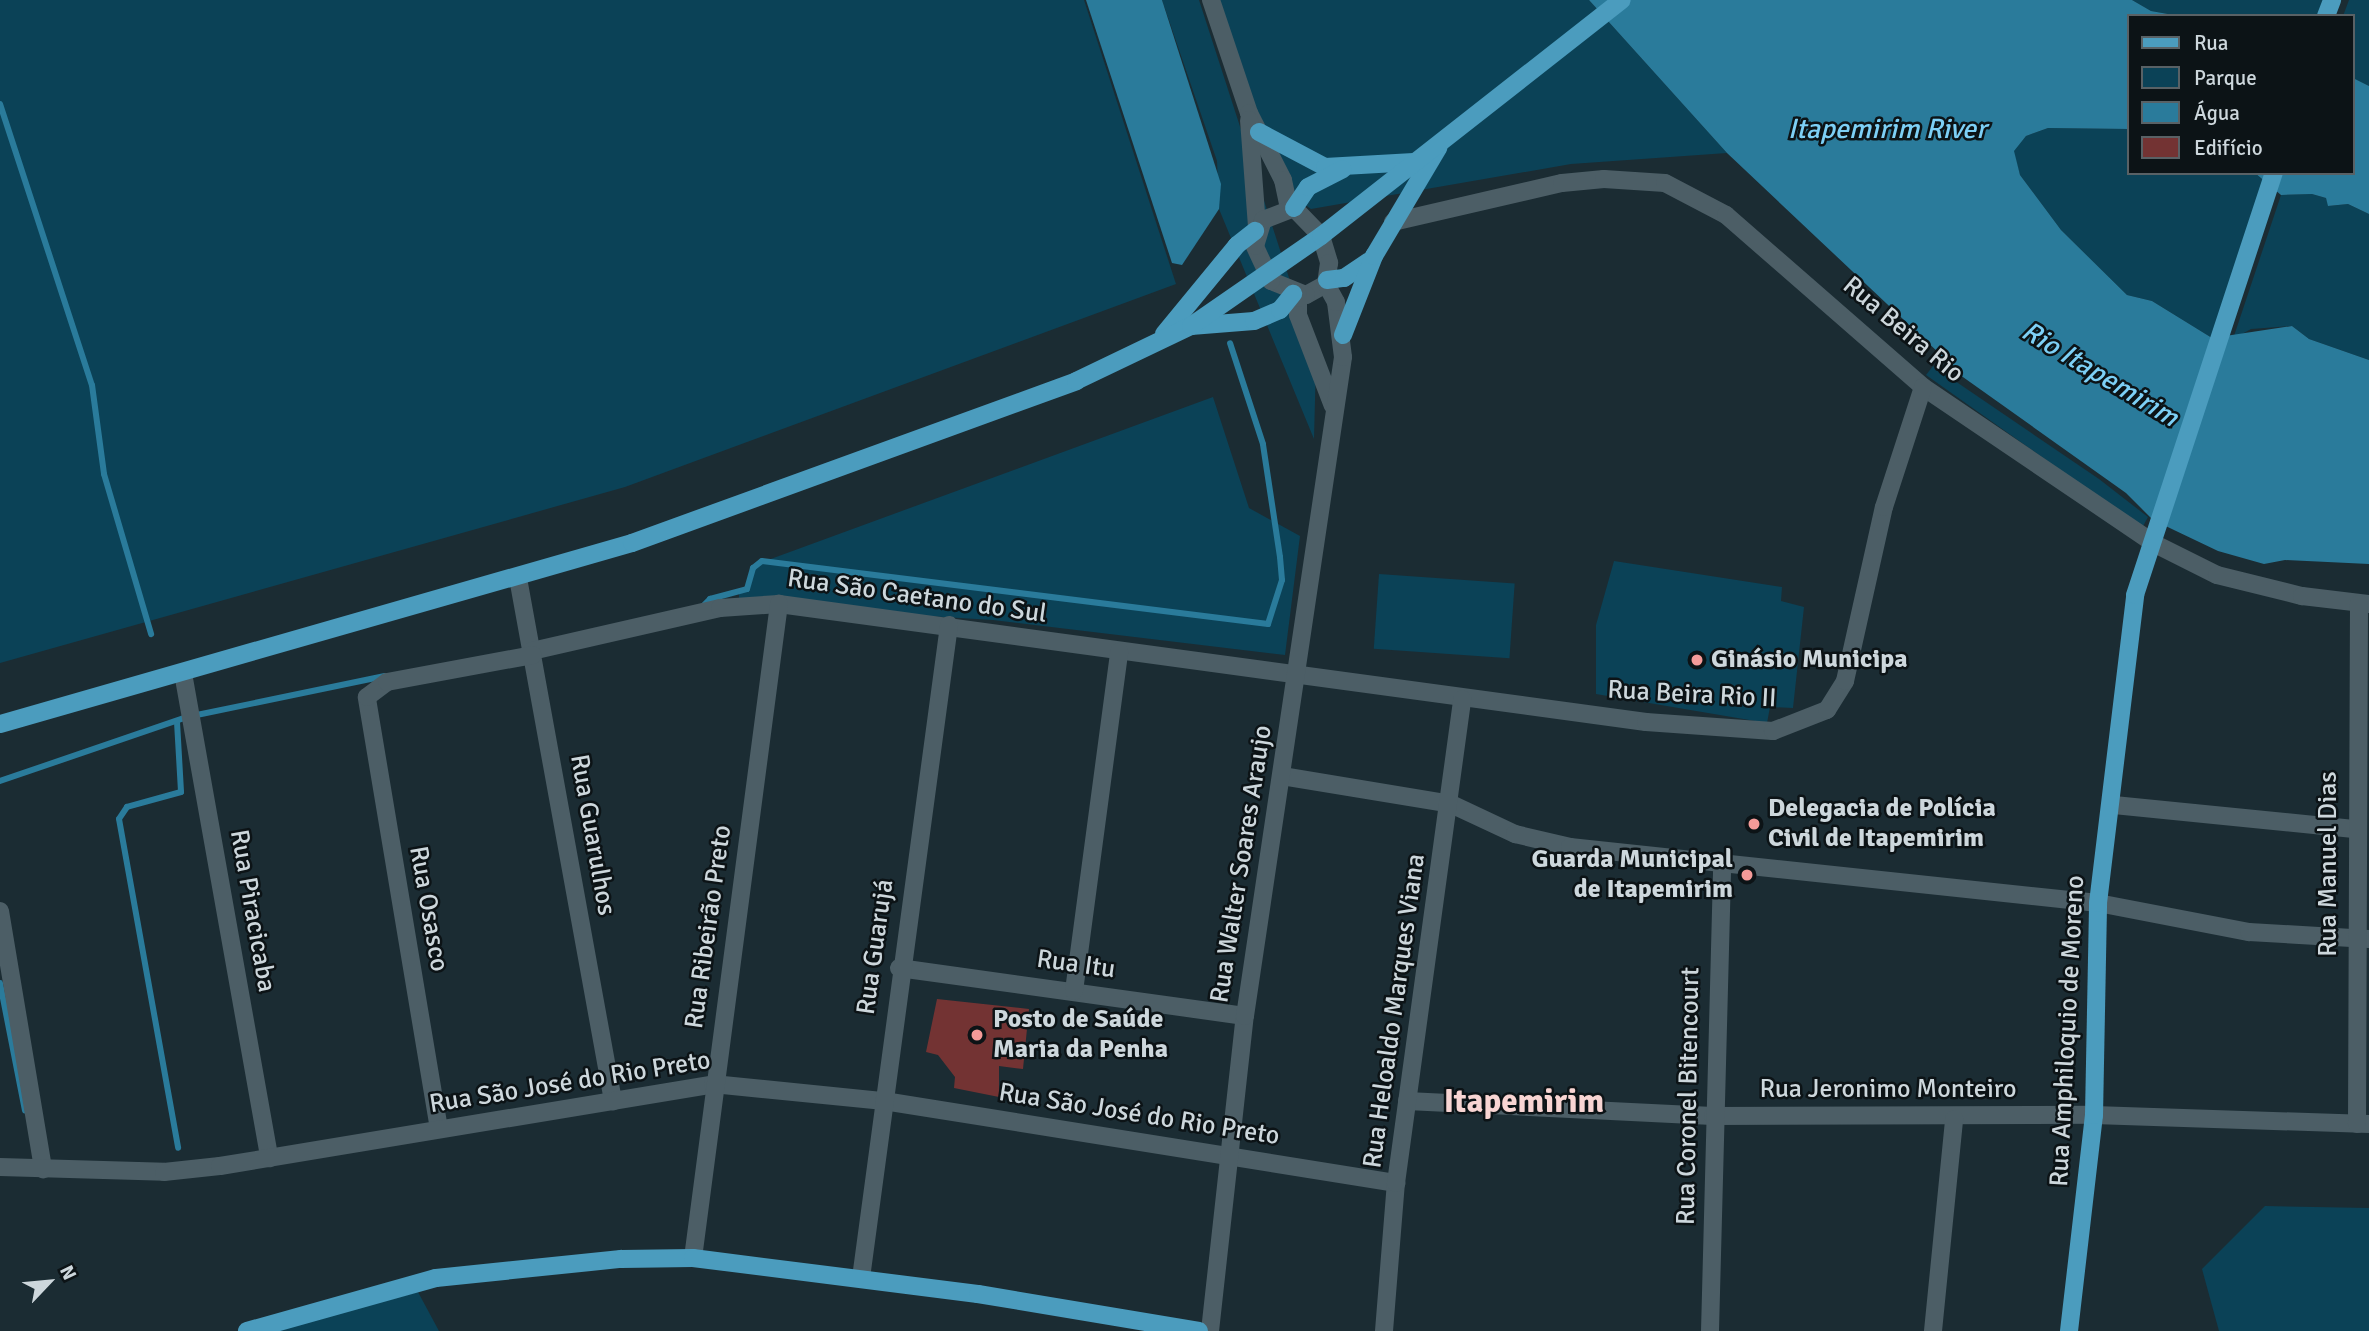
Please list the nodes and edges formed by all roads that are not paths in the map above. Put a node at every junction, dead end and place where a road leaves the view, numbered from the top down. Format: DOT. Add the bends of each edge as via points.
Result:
graph roads {
  1 [pos="1211,0"];
  2 [pos="1622,0"];
  3 [pos="1249,113"];
  4 [pos="1259,132"];
  5 [pos="1444,139"];
  6 [pos="1415,162"];
  7 [pos="1343,169"];
  8 [pos="2273,175"];
  9 [pos="1292,209"];
  10 [pos="1393,222"];
  11 [pos="1256,229"];
  12 [pos="1321,236"];
  13 [pos="1374,256"];
  14 [pos="1264,273"];
  15 [pos="1327,282"];
  16 [pos="1295,294"];
  17 [pos="1191,326"];
  18 [pos="1343,335"];
  19 [pos="1155,344"];
  20 [pos="1923,387"];
  21 [pos="1333,406"];
  22 [pos="2157,537"];
  23 [pos="518,578"];
  24 [pos="779,604"];
  25 [pos="2364,604"];
  26 [pos="949,625"];
  27 [pos="1119,652"];
  28 [pos="532,653"];
  29 [pos="183,673"];
  30 [pos="1297,675"];
  31 [pos="367,697"];
  32 [pos="1462,699"];
  33 [pos="0,724"];
  34 [pos="1282,776"];
  35 [pos="1451,804"];
  36 [pos="2114,805"];
  37 [pos="2354,829"];
  38 [pos="1722,863"];
  39 [pos="2098,903"];
  40 [pos="0,911"];
  41 [pos="2362,939"];
  42 [pos="899,968"];
  43 [pos="1074,991"];
  44 [pos="1245,1016"];
  45 [pos="713,1084"];
  46 [pos="613,1101"];
  47 [pos="884,1101"];
  48 [pos="1407,1101"];
  49 [pos="2094,1115"];
  50 [pos="1713,1116"];
  51 [pos="1954,1119"];
  52 [pos="2363,1124"];
  53 [pos="439,1129"];
  54 [pos="1226,1155"];
  55 [pos="269,1158"];
  56 [pos="0,1167"];
  57 [pos="43,1169"];
  58 [pos="1396,1184"];
  59 [pos="693,1258"];
  60 [pos="861,1278"];
  61 [pos="257,1329"];
  62 [pos="1199,1331"];
  63 [pos="1210,1331"];
  64 [pos="1384,1331"];
  65 [pos="1710,1331"];
  66 [pos="1933,1331"];
  67 [pos="2069,1331"];
  1 -- 3 [label="street"];
  2 -- 5 [label="main road"];
  3 -- 4 [label="street"];
  3 -- 11 [label="street"];
  4 -- 7 [label="main road" via="1308,161"];
  4 -- 9 [label="street"];
  5 -- 6 [label="main road"];
  5 -- 10 [label="main road"];
  6 -- 7 [label="main road"];
  6 -- 12 [label="main road"];
  7 -- 9 [label="main road" via="1300,193"];
  8 -- 22 [label="main road, Rua Amphiloquio de Moreno"];
  9 -- 11 [label="street"];
  9 -- 12 [label="street"];
  10 -- 13 [label="main road"];
  10 -- 20 [label="street, Rua Beira Rio" via="1562,183 1604,179 1665,183 1726,215"];
  11 -- 14 [label="street"];
  11 -- 19 [label="main road" via="1237,245"];
  12 -- 14 [label="main road"];
  12 -- 15 [label="street, Rua Walter Soares Araujo"];
  13 -- 15 [label="main road" via="1345,278"];
  13 -- 18 [label="main road"];
  14 -- 16 [label="street"];
  14 -- 17 [label="main road"];
  15 -- 16 [label="street"];
  15 -- 18 [label="street, Rua Walter Soares Araujo"];
  16 -- 17 [label="main road" via="1280,310 1254,321"];
  16 -- 21 [label="street, Rua Walter Soares Araujo" via="1298,315"];
  17 -- 19 [label="main road"];
  18 -- 21 [label="street, Rua Walter Soares Araujo"];
  19 -- 23 [label="main road" via="1076,381"];
  20 -- 22 [label="street, Rua Beira Rio"];
  20 -- 32 [label="street, Rua Beira Rio II" via="1884,507 1853,656 1827,710 1773,731 1646,722"];
  21 -- 30 [label="street, Rua Walter Soares Araujo"];
  22 -- 25 [label="street, Rua Beira Rio" via="2217,575"];
  22 -- 36 [label="main road, Rua Amphiloquio de Moreno" via="2134,606"];
  23 -- 28 [label="street, Rua Guarulhos"];
  23 -- 29 [label="main road"];
  24 -- 26 [label="street, Rua São Caetano do Sul"];
  24 -- 28 [label="street, Rua São Caetano do Sul" via="720,608"];
  24 -- 45 [label="street, Rua Ribeirão Preto"];
  25 -- 37 [label="street, Rua Manuel Dias"];
  26 -- 27 [label="street, Rua São Caetano do Sul"];
  26 -- 42 [label="street, Rua Guarujá"];
  27 -- 30 [label="street, Rua São Caetano do Sul"];
  27 -- 43 [label="street"];
  28 -- 31 [label="street, Rua São Caetano do Sul" via="387,682"];
  28 -- 46 [label="street, Rua Guarulhos"];
  29 -- 33 [label="main road"];
  29 -- 55 [label="street, Rua Piracicaba"];
  30 -- 32 [label="street, Rua Beira Rio II"];
  30 -- 34 [label="street, Rua Walter Soares Araujo"];
  31 -- 53 [label="street, Rua Osasco"];
  32 -- 35 [label="street, Rua Heloaldo Marques Viana"];
  34 -- 35 [label="street"];
  34 -- 44 [label="street, Rua Walter Soares Araujo"];
  35 -- 38 [label="street" via="1531,838"];
  35 -- 48 [label="street, Rua Heloaldo Marques Viana"];
  36 -- 37 [label="street"];
  36 -- 39 [label="main road, Rua Amphiloquio de Moreno"];
  37 -- 41 [label="street, Rua Manuel Dias"];
  38 -- 39 [label="street"];
  38 -- 50 [label="street, Rua Coronel Bitencourt"];
  39 -- 41 [label="street" via="2249,932"];
  39 -- 49 [label="main road, Rua Amphiloquio de Moreno"];
  40 -- 57 [label="street"];
  41 -- 52 [label="street, Rua Manuel Dias"];
  42 -- 43 [label="street, Rua Itu"];
  42 -- 47 [label="street, Rua Guarujá"];
  43 -- 44 [label="street, Rua Itu"];
  44 -- 54 [label="street, Rua Walter Soares Araujo"];
  45 -- 46 [label="street, Rua São José do Rio Preto"];
  45 -- 47 [label="street, Rua São José do Rio Preto"];
  45 -- 59 [label="street, Rua Ribeirão Preto"];
  46 -- 53 [label="street, Rua São José do Rio Preto"];
  47 -- 54 [label="street, Rua São José do Rio Preto"];
  47 -- 60 [label="street, Rua Guarujá"];
  48 -- 50 [label="street, Rua Jeronimo Monteiro"];
  48 -- 58 [label="street, Rua Heloaldo Marques Viana"];
  49 -- 51 [label="street, Rua Jeronimo Monteiro"];
  49 -- 52 [label="street, Rua Jeronimo Monteiro"];
  49 -- 67 [label="main road, Rua Amphiloquio de Moreno"];
  50 -- 51 [label="street, Rua Jeronimo Monteiro"];
  50 -- 65 [label="street, Rua Coronel Bitencourt"];
  51 -- 66 [label="street"];
  53 -- 55 [label="street, Rua São José do Rio Preto"];
  54 -- 58 [label="street, Rua São José do Rio Preto"];
  54 -- 63 [label="street, Rua Walter Soares Araujo"];
  55 -- 57 [label="street, Rua São José do Rio Preto" via="164,1172"];
  56 -- 57 [label="street, Rua São José do Rio Preto"];
  58 -- 64 [label="street, Rua Heloaldo Marques Viana"];
  59 -- 60 [label="main road"];
  59 -- 61 [label="main road" via="621,1259 436,1278"];
  60 -- 62 [label="main road"];
}
